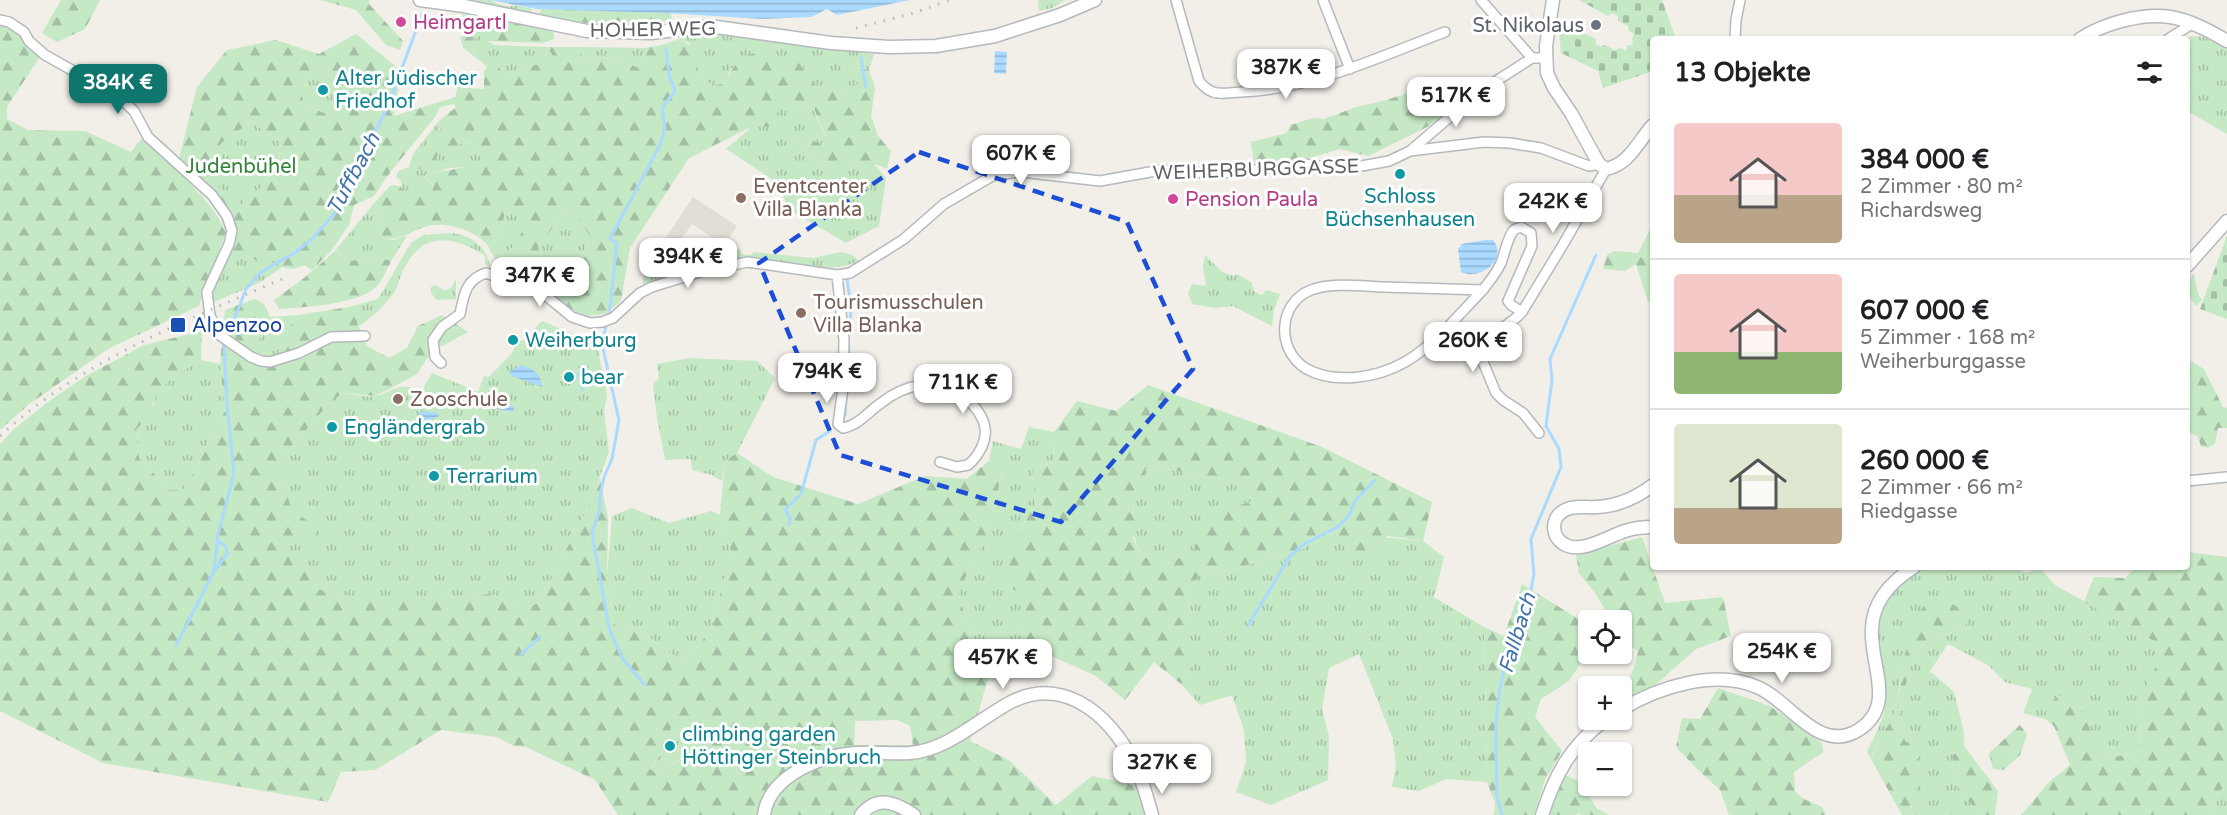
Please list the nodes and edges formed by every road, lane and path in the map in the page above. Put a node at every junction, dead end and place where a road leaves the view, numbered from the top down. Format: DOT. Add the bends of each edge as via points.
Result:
graph roads {
  1 [pos="420,0"];
  2 [pos="1095,0"];
  3 [pos="1176,0"];
  4 [pos="1323,0"];
  5 [pos="1480,0"];
  6 [pos="1553,0"];
  7 [pos="1740,0"];
  8 [pos="0,20"];
  9 [pos="2192,24"];
  10 [pos="1445,32"];
  11 [pos="1735,36"];
  12 [pos="2087,36"];
  13 [pos="2173,36"];
  14 [pos="2227,41"];
  15 [pos="1539,58"];
  16 [pos="1350,69"];
  17 [pos="1650,129"];
  18 [pos="1410,151"];
  19 [pos="1603,166"];
  20 [pos="2227,221"];
  21 [pos="2190,263"];
  22 [pos="837,275"];
  23 [pos="1483,290"];
  24 [pos="1522,312"];
  25 [pos="365,336"];
  26 [pos="441,363"];
  27 [pos="1539,432"];
  28 [pos="940,462"];
  29 [pos="2227,477"];
  30 [pos="2190,481"];
  31 [pos="1650,487"];
  32 [pos="1650,527"];
  33 [pos="1910,570"];
  34 [pos="1632,703"];
  35 [pos="1594,730"];
  36 [pos="764,815"];
  37 [pos="861,815"];
  38 [pos="914,815"];
  39 [pos="1152,815"];
  40 [pos="1542,815"];
  1 -- 2 [label="street, HOHER WEG" via="587,31 651,33 709,26 889,47 936,46 994,36"];
  3 -- 16 [label="street" via="1199,81 1215,93 1298,84"];
  4 -- 16 [label="street"];
  5 -- 15 [label="street"];
  6 -- 15 [label="street"];
  7 -- 11 [label="street"];
  8 -- 25 [label="street" via="24,32 45,55 117,96 134,111 148,137 212,195 232,231 207,292 210,315 227,342 251,357 270,362 331,337"];
  9 -- 12 [label="street" via="2170,17 2137,18"];
  9 -- 13 [label="street"];
  9 -- 14 [label="street"];
  10 -- 16 [label="street"];
  15 -- 18 [label="street, WEIHERBURGGASSE" via="1479,92"];
  15 -- 19 [label="street"];
  17 -- 19 [label="street" via="1628,158"];
  18 -- 19 [label="street, WEIHERBURGGASSE" via="1484,142 1510,143 1541,148 1589,166"];
  18 -- 22 [label="street, WEIHERBURGGASSE" via="1356,167 1305,165 1207,173 1161,170 1100,181 1021,172 994,175 944,204 904,239 850,273"];
  19 -- 24 [label="street"];
  20 -- 21 [label="street"];
  22 -- 26 [label="street" via="768,263 736,263 652,287 613,318 595,323 572,317 544,294 486,273 469,282 460,314 442,327 433,340 435,357"];
  22 -- 28 [label="street" via="844,340 838,424 843,428 853,425 905,389 930,384 947,387 976,408 985,432 980,450 968,465 957,467"];
  23 -- 23 [label="street" via="1422,350 1405,362 1378,372 1336,378 1322,375 1303,366 1287,344 1285,322 1291,305 1318,288"];
  23 -- 24 [label="street" via="1500,266 1514,230 1525,228 1532,237 1532,246 1508,301"];
  24 -- 27 [label="street" via="1495,333 1481,354 1496,393 1523,413"];
  29 -- 30 [label="street"];
  31 -- 32 [label="street" via="1618,504 1568,508 1556,518 1553,529 1561,543 1572,547"];
  33 -- 34 [label="street" via="1890,585 1877,605 1872,636 1879,683 1878,707 1870,721 1852,733 1831,736 1821,732 1765,690 1732,681 1666,689"];
  35 -- 40 [label="street" via="1561,767"];
  36 -- 39 [label="street" via="769,798 779,785 817,762 854,753 913,753 933,748 1011,702 1049,692 1081,702 1106,724 1138,770"];
  37 -- 38 [label="street" via="878,801 894,803"];
}
